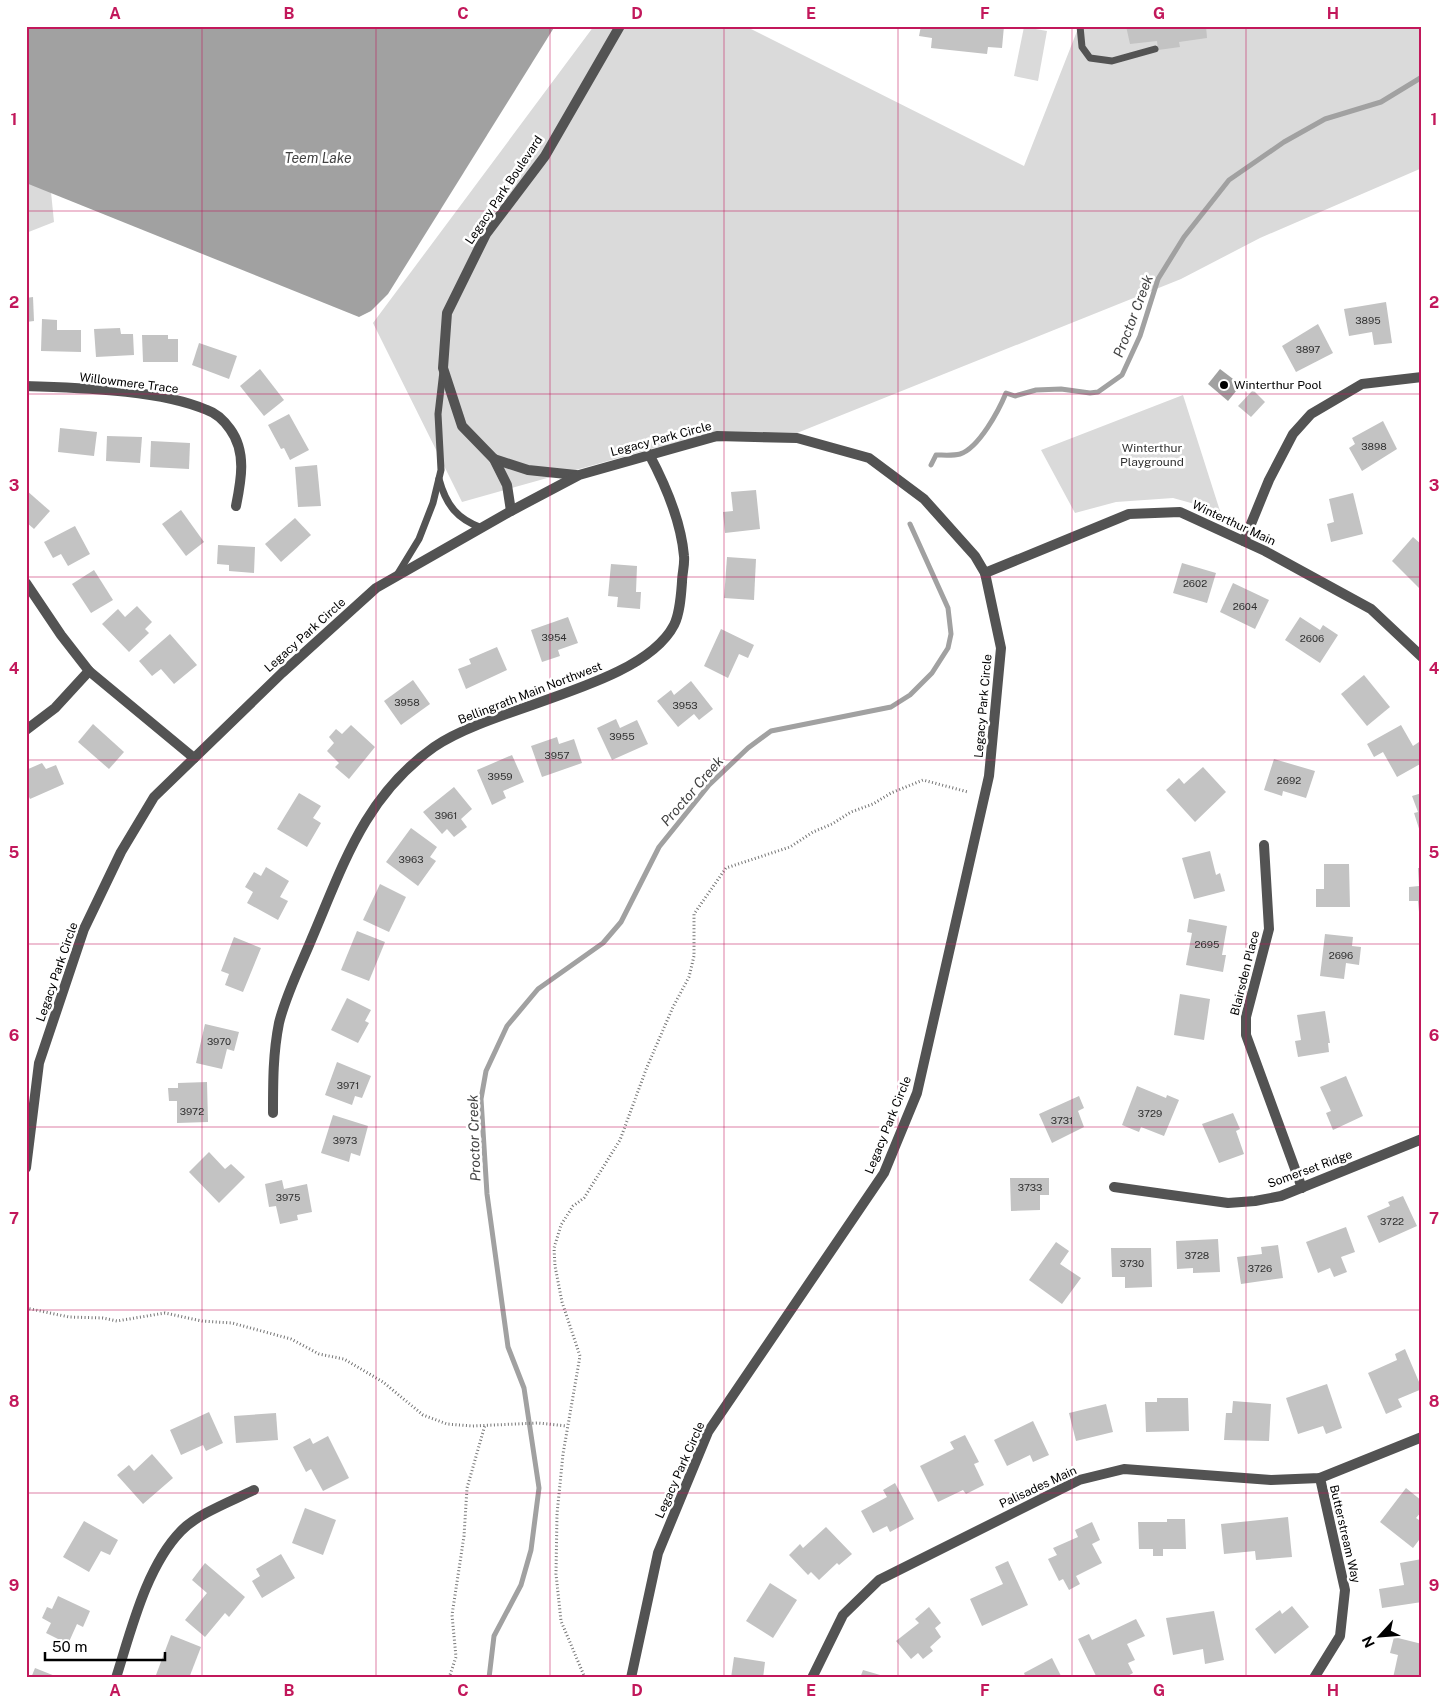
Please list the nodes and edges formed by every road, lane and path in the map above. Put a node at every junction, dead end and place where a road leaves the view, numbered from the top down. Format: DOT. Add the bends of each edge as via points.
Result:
graph roads {
  1 [pos="620,26"];
  2 [pos="1080,26"];
  3 [pos="1155,49"];
  4 [pos="443,368"];
  5 [pos="1422,377"];
  6 [pos="26,386"];
  7 [pos="649,454"];
  8 [pos="494,459"];
  9 [pos="579,476"];
  10 [pos="438,479"];
  11 [pos="236,506"];
  12 [pos="511,511"];
  13 [pos="482,528"];
  14 [pos="1244,540"];
  15 [pos="985,573"];
  16 [pos="396,577"];
  17 [pos="26,583"];
  18 [pos="1422,657"];
  19 [pos="89,671"];
  20 [pos="26,730"];
  21 [pos="194,758"];
  22 [pos="968,792"];
  23 [pos="1264,845"];
  24 [pos="273,1113"];
  25 [pos="1422,1139"];
  26 [pos="26,1168"];
  27 [pos="1114,1187"];
  28 [pos="1302,1188"];
  29 [pos="26,1308"];
  30 [pos="485,1426"];
  31 [pos="567,1426"];
  32 [pos="1422,1437"];
  33 [pos="1320,1478"];
  34 [pos="254,1490"];
  35 [pos="116,1678"];
  36 [pos="449,1678"];
  37 [pos="585,1678"];
  38 [pos="631,1678"];
  39 [pos="812,1678"];
  40 [pos="1314,1678"];
  1 -- 4 [label="street, Legacy Park Boulevard" via="545,156 486,234 461,280 447,313"];
  2 -- 3 [label="lane" via="1082,47 1090,58 1112,61"];
  4 -- 8 [label="street, Legacy Park Boulevard" via="462,426"];
  4 -- 10 [label="lane" via="438,414"];
  5 -- 14 [label="street" via="1362,384 1311,414 1293,434"];
  6 -- 11 [label="street, Willowmere Trace" via="127,393 174,400 208,410 230,429 239,449 241,482"];
  7 -- 9 [label="street, Legacy Park Circle"];
  7 -- 15 [label="street, Legacy Park Circle" via="717,436 797,438 869,458 924,499 975,556"];
  7 -- 24 [label="street, Bellingrath Main Northwest" via="663,480 684,556 681,595 674,624 658,646 624,670 478,724 435,747 391,784 357,832 291,989 280,1020 274,1054"];
  8 -- 9 [label="street" via="528,470"];
  8 -- 12 [label="street, Legacy Park Boulevard" via="507,486"];
  9 -- 12 [label="street, Legacy Park Circle"];
  10 -- 13 [label="lane" via="450,507 459,517"];
  10 -- 16 [label="lane" via="419,539"];
  12 -- 13 [label="street, Legacy Park Circle"];
  13 -- 16 [label="street, Legacy Park Circle"];
  14 -- 15 [label="street, Winterthur Main" via="1180,512 1129,514"];
  14 -- 18 [label="street, Winterthur Main" via="1371,609"];
  15 -- 38 [label="street, Legacy Park Circle" via="1001,648 990,776 917,1093 884,1173 708,1432 658,1553"];
  16 -- 21 [label="street, Legacy Park Circle" via="376,588"];
  17 -- 19 [label="street"];
  19 -- 20 [label="street" via="55,708"];
  19 -- 21 [label="street"];
  21 -- 26 [label="street, Legacy Park Circle" via="154,796 121,852 84,929 39,1063"];
  22 -- 31 [label="path" via="924,780 891,793 790,847 726,868 694,914 694,956 689,977 647,1067 620,1140 584,1198 573,1206 561,1225 554,1248 562,1302 580,1356"];
  23 -- 28 [label="street, Blairsden Place" via="1270,929 1246,1016 1246,1036"];
  25 -- 28 [label="street, Somerset Ridge"];
  27 -- 28 [label="street, Somerset Ridge" via="1228,1203 1281,1196"];
  29 -- 30 [label="path" via="69,1317 117,1321 165,1313 232,1323 291,1338 319,1354 344,1358 383,1382 423,1415 447,1424"];
  30 -- 31 [label="path" via="538,1423"];
  30 -- 36 [label="path" via="467,1488 464,1536 452,1615 456,1657"];
  31 -- 37 [label="path" via="557,1514 556,1574 561,1621"];
  32 -- 33 [label="street, Palisades Main"];
  33 -- 39 [label="street, Palisades Main" via="1271,1480 1124,1469 1079,1480 880,1580 843,1615"];
  33 -- 40 [label="street, Butterstream Way" via="1345,1590 1340,1636"];
  34 -- 35 [label="street" via="182,1530 165,1550 140,1607"];
}
